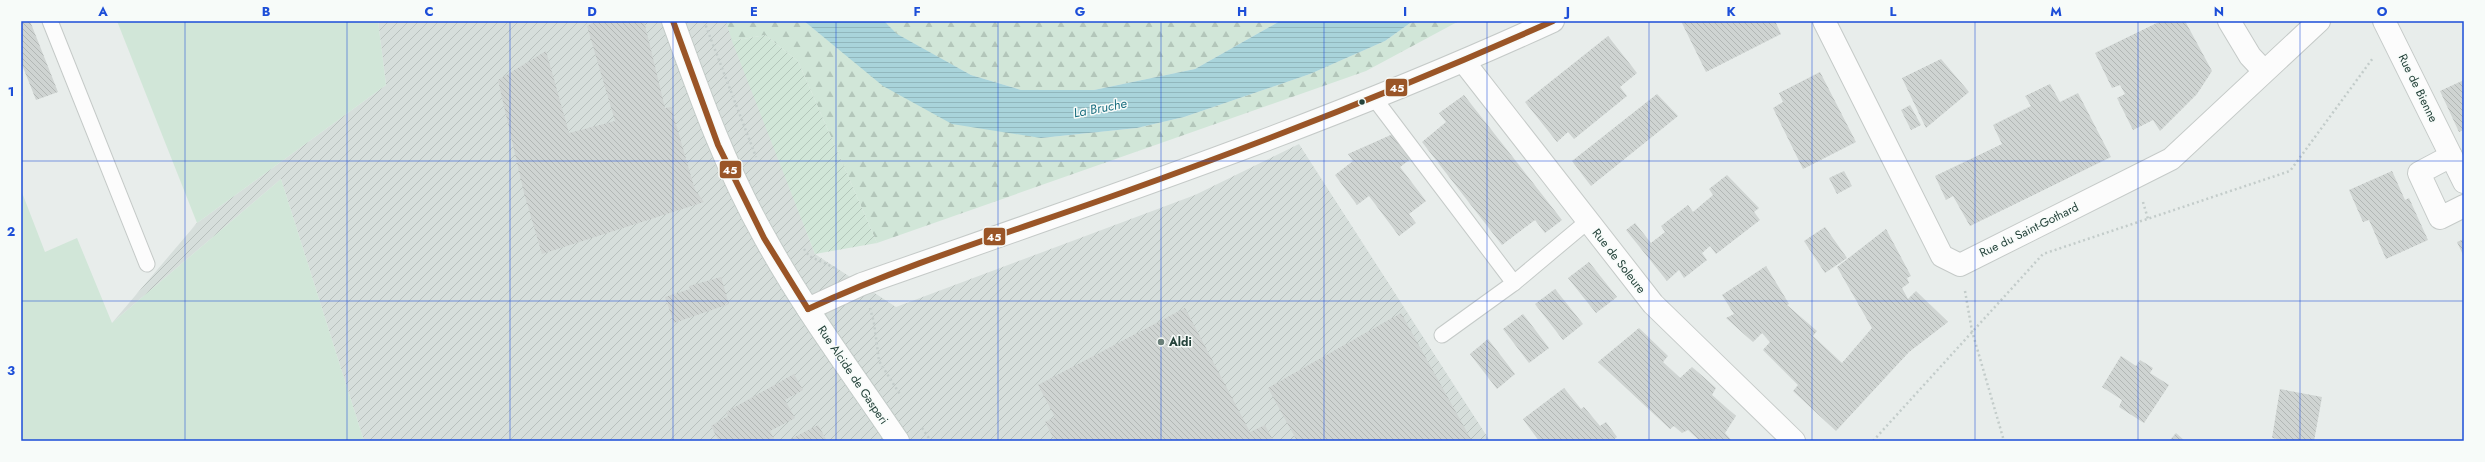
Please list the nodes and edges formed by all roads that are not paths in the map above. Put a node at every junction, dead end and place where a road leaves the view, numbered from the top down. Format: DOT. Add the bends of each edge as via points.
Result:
graph roads {
  1 [pos="50,21"];
  2 [pos="673,21"];
  3 [pos="1554,21"];
  4 [pos="1824,21"];
  5 [pos="2229,21"];
  6 [pos="2319,21"];
  7 [pos="2387,27"];
  8 [pos="1464,62"];
  9 [pos="2264,71"];
  10 [pos="1374,98"];
  11 [pos="2451,156"];
  12 [pos="2464,182"];
  13 [pos="2464,206"];
  14 [pos="1588,221"];
  15 [pos="147,264"];
  16 [pos="1514,283"];
  17 [pos="808,309"];
  18 [pos="1442,335"];
  19 [pos="898,441"];
  20 [pos="1794,441"];
  1 -- 15 [label="lane"];
  2 -- 17 [label="street, Rue Alcide de Gasperi" via="718,145 764,238"];
  3 -- 8 [label="street"];
  4 -- 9 [label="street, Rue du Saint-Gothard" via="1942,256 1960,264 2171,159"];
  5 -- 9 [label="street" via="2250,56"];
  6 -- 9 [label="street, Rue du Saint-Gothard"];
  7 -- 11 [label="street, Rue de Bienne"];
  8 -- 10 [label="street"];
  8 -- 14 [label="street, Rue de Soleure"];
  10 -- 16 [label="lane"];
  10 -- 17 [label="street" via="862,284"];
  11 -- 12 [label="street, Rue de Bienne"];
  11 -- 13 [label="street" via="2419,173 2440,218"];
  14 -- 16 [label="lane"];
  14 -- 20 [label="street, Rue de Soleure" via="1653,304"];
  16 -- 18 [label="lane"];
  17 -- 19 [label="street, Rue Alcide de Gasperi"];
}
